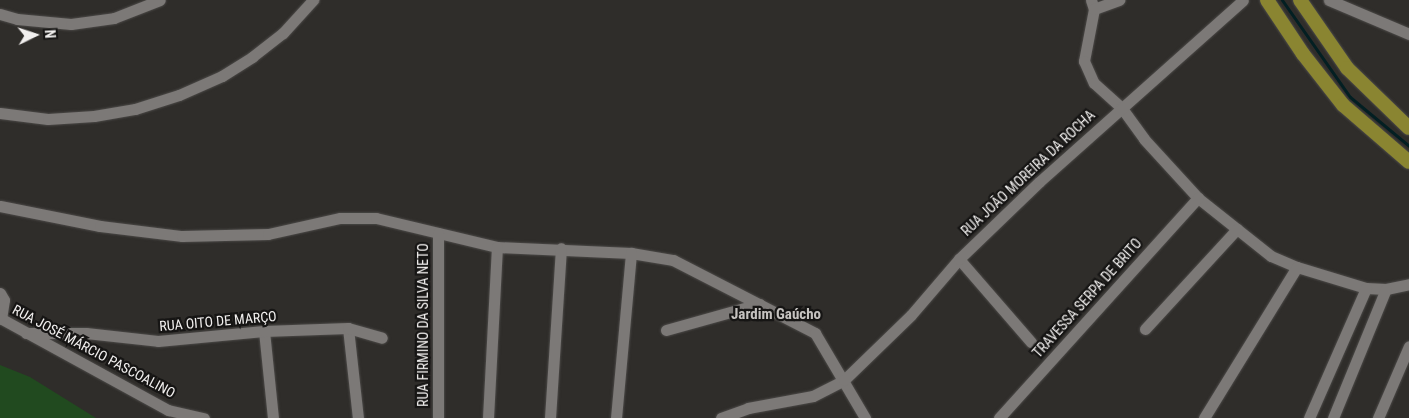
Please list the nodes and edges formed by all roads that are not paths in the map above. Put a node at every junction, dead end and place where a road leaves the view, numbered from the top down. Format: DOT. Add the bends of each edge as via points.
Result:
graph roads {
  1 [pos="160,0"];
  2 [pos="313,0"];
  3 [pos="1119,0"];
  4 [pos="1244,0"];
  5 [pos="1267,0"];
  6 [pos="1300,0"];
  7 [pos="1329,0"];
  8 [pos="1092,4"];
  9 [pos="0,14"];
  10 [pos="1409,34"];
  11 [pos="1121,107"];
  12 [pos="0,113"];
  13 [pos="1409,128"];
  14 [pos="1409,162"];
  15 [pos="1198,198"];
  16 [pos="0,206"];
  17 [pos="1237,229"];
  18 [pos="438,233"];
  19 [pos="497,247"];
  20 [pos="561,248"];
  21 [pos="631,253"];
  22 [pos="959,259"];
  23 [pos="1297,267"];
  24 [pos="1409,284"];
  25 [pos="1366,288"];
  26 [pos="1386,289"];
  27 [pos="0,294"];
  28 [pos="758,304"];
  29 [pos="1,318"];
  30 [pos="348,328"];
  31 [pos="1145,329"];
  32 [pos="666,330"];
  33 [pos="264,331"];
  34 [pos="26,332"];
  35 [pos="382,338"];
  36 [pos="1031,342"];
  37 [pos="1409,346"];
  38 [pos="844,380"];
  39 [pos="204,418"];
  40 [pos="273,418"];
  41 [pos="358,418"];
  42 [pos="438,418"];
  43 [pos="488,418"];
  44 [pos="550,418"];
  45 [pos="616,418"];
  46 [pos="721,418"];
  47 [pos="864,418"];
  48 [pos="999,418"];
  49 [pos="1204,418"];
  50 [pos="1309,418"];
  51 [pos="1333,418"];
  52 [pos="1378,418"];
  1 -- 9 [label="street" via="114,18 71,24 17,19"];
  2 -- 12 [label="street" via="283,34 222,76 180,96 94,116 48,119"];
  3 -- 8 [label="street"];
  4 -- 11 [label="street, RUA JOÃO MOREIRA DA ROCHA"];
  5 -- 14 [label="main road" via="1343,105"];
  6 -- 13 [label="main road" via="1352,74"];
  7 -- 10 [label="street"];
  8 -- 11 [label="street" via="1084,61 1094,83"];
  11 -- 15 [label="street" via="1144,139"];
  11 -- 22 [label="street, RUA JOÃO MOREIRA DA ROCHA"];
  15 -- 17 [label="street"];
  15 -- 48 [label="street, TRAVESSA SERPA DE BRITO"];
  16 -- 18 [label="street" via="100,226 182,236 268,234 340,218 376,218"];
  17 -- 23 [label="street" via="1271,256"];
  17 -- 31 [label="street"];
  18 -- 19 [label="street"];
  18 -- 42 [label="street, RUA FIRMINO DA SILVA NETO"];
  19 -- 20 [label="street"];
  19 -- 43 [label="street"];
  20 -- 21 [label="street"];
  20 -- 44 [label="street"];
  21 -- 28 [label="street" via="673,260"];
  21 -- 45 [label="street"];
  22 -- 36 [label="street"];
  22 -- 38 [label="street, RUA JOÃO MOREIRA DA ROCHA" via="911,315"];
  23 -- 25 [label="street"];
  23 -- 49 [label="street"];
  24 -- 26 [label="street"];
  25 -- 26 [label="street"];
  25 -- 50 [label="street"];
  26 -- 51 [label="street"];
  27 -- 29 [label="street" via="4,300"];
  28 -- 32 [label="street"];
  28 -- 38 [label="street" via="815,333"];
  29 -- 34 [label="street, RUA JOSÉ MÁRCIO PASCOALINO"];
  30 -- 33 [label="street, RUA OITO DE MARÇO"];
  30 -- 35 [label="street, RUA OITO DE MARÇO"];
  30 -- 41 [label="street"];
  33 -- 34 [label="street, RUA OITO DE MARÇO" via="158,341"];
  33 -- 40 [label="street"];
  34 -- 39 [label="street, RUA JOSÉ MÁRCIO PASCOALINO" via="168,410"];
  37 -- 52 [label="street"];
  38 -- 46 [label="street, RUA JOÃO MOREIRA DA ROCHA" via="812,396 756,406"];
  38 -- 47 [label="street"];
}
